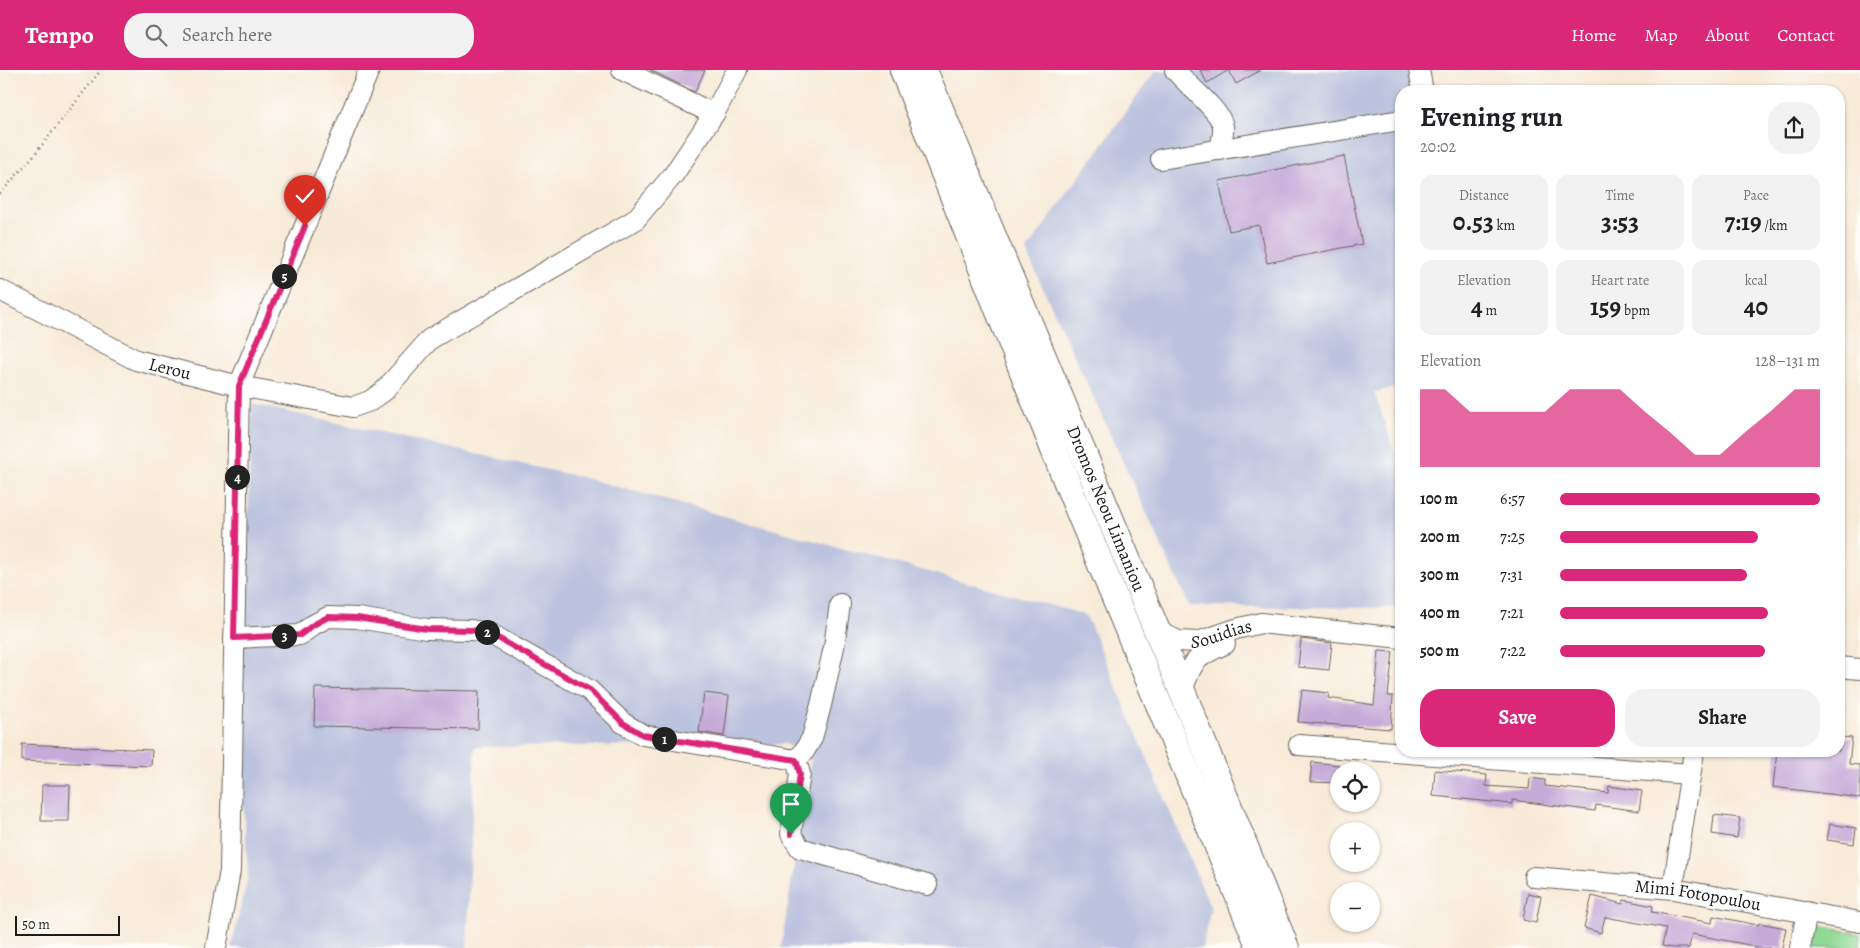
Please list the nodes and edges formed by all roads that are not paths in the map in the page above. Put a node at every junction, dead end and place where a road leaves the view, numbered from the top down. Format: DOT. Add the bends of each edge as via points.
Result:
graph roads {
  1 [pos="369,70"];
  2 [pos="622,70"];
  3 [pos="737,70"];
  4 [pos="903,70"];
  5 [pos="924,70"];
  6 [pos="1175,70"];
  7 [pos="1419,70"];
  8 [pos="1422,85"];
  9 [pos="714,114"];
  10 [pos="1395,121"];
  11 [pos="1220,150"];
  12 [pos="1160,159"];
  13 [pos="0,290"];
  14 [pos="239,386"];
  15 [pos="840,604"];
  16 [pos="1287,627"];
  17 [pos="1156,630"];
  18 [pos="1395,637"];
  19 [pos="234,638"];
  20 [pos="1845,668"];
  21 [pos="1860,669"];
  22 [pos="1182,691"];
  23 [pos="1299,745"];
  24 [pos="1395,752"];
  25 [pos="1461,757"];
  26 [pos="1693,757"];
  27 [pos="796,760"];
  28 [pos="1690,774"];
  29 [pos="1534,877"];
  30 [pos="927,886"];
  31 [pos="1673,889"];
  32 [pos="1806,912"];
  33 [pos="1860,922"];
  34 [pos="216,948"];
  35 [pos="1260,948"];
  36 [pos="1286,948"];
  37 [pos="1800,948"];
  1 -- 14 [label="street"];
  2 -- 9 [label="street"];
  3 -- 9 [label="street"];
  4 -- 35 [label="main road, Dromos Neou Limaniou" via="1070,490"];
  5 -- 17 [label="main road, Dromos Neou Limaniou"];
  6 -- 11 [label="street" via="1216,113 1223,126"];
  7 -- 8 [label="street"];
  9 -- 14 [label="street, Lerou" via="674,174 635,220 430,339 384,391 370,401 353,406"];
  10 -- 11 [label="street"];
  11 -- 12 [label="street"];
  13 -- 14 [label="street, Lerou" via="136,360"];
  14 -- 19 [label="street"];
  15 -- 27 [label="street" via="832,657 812,738"];
  16 -- 17 [label="street, Souidias" via="1261,623 1198,642 1178,641"];
  16 -- 18 [label="street, Souidias"];
  16 -- 22 [label="street, Souidias" via="1237,639 1203,654 1191,667"];
  17 -- 22 [label="main road, Dromos Neou Limaniou"];
  19 -- 27 [label="street" via="300,635 328,617 489,633 590,690 623,723 643,735"];
  19 -- 34 [label="street" via="230,871"];
  20 -- 21 [label="street"];
  22 -- 36 [label="main road, Dromos Neou Limaniou"];
  23 -- 24 [label="street"];
  25 -- 28 [label="street"];
  26 -- 28 [label="street"];
  27 -- 30 [label="street" via="800,774 791,834 800,848"];
  28 -- 31 [label="street"];
  29 -- 31 [label="street, Mimi Fotopoulou"];
  31 -- 32 [label="street, Mimi Fotopoulou"];
  32 -- 33 [label="street, Mimi Fotopoulou"];
  32 -- 37 [label="street"];
}
